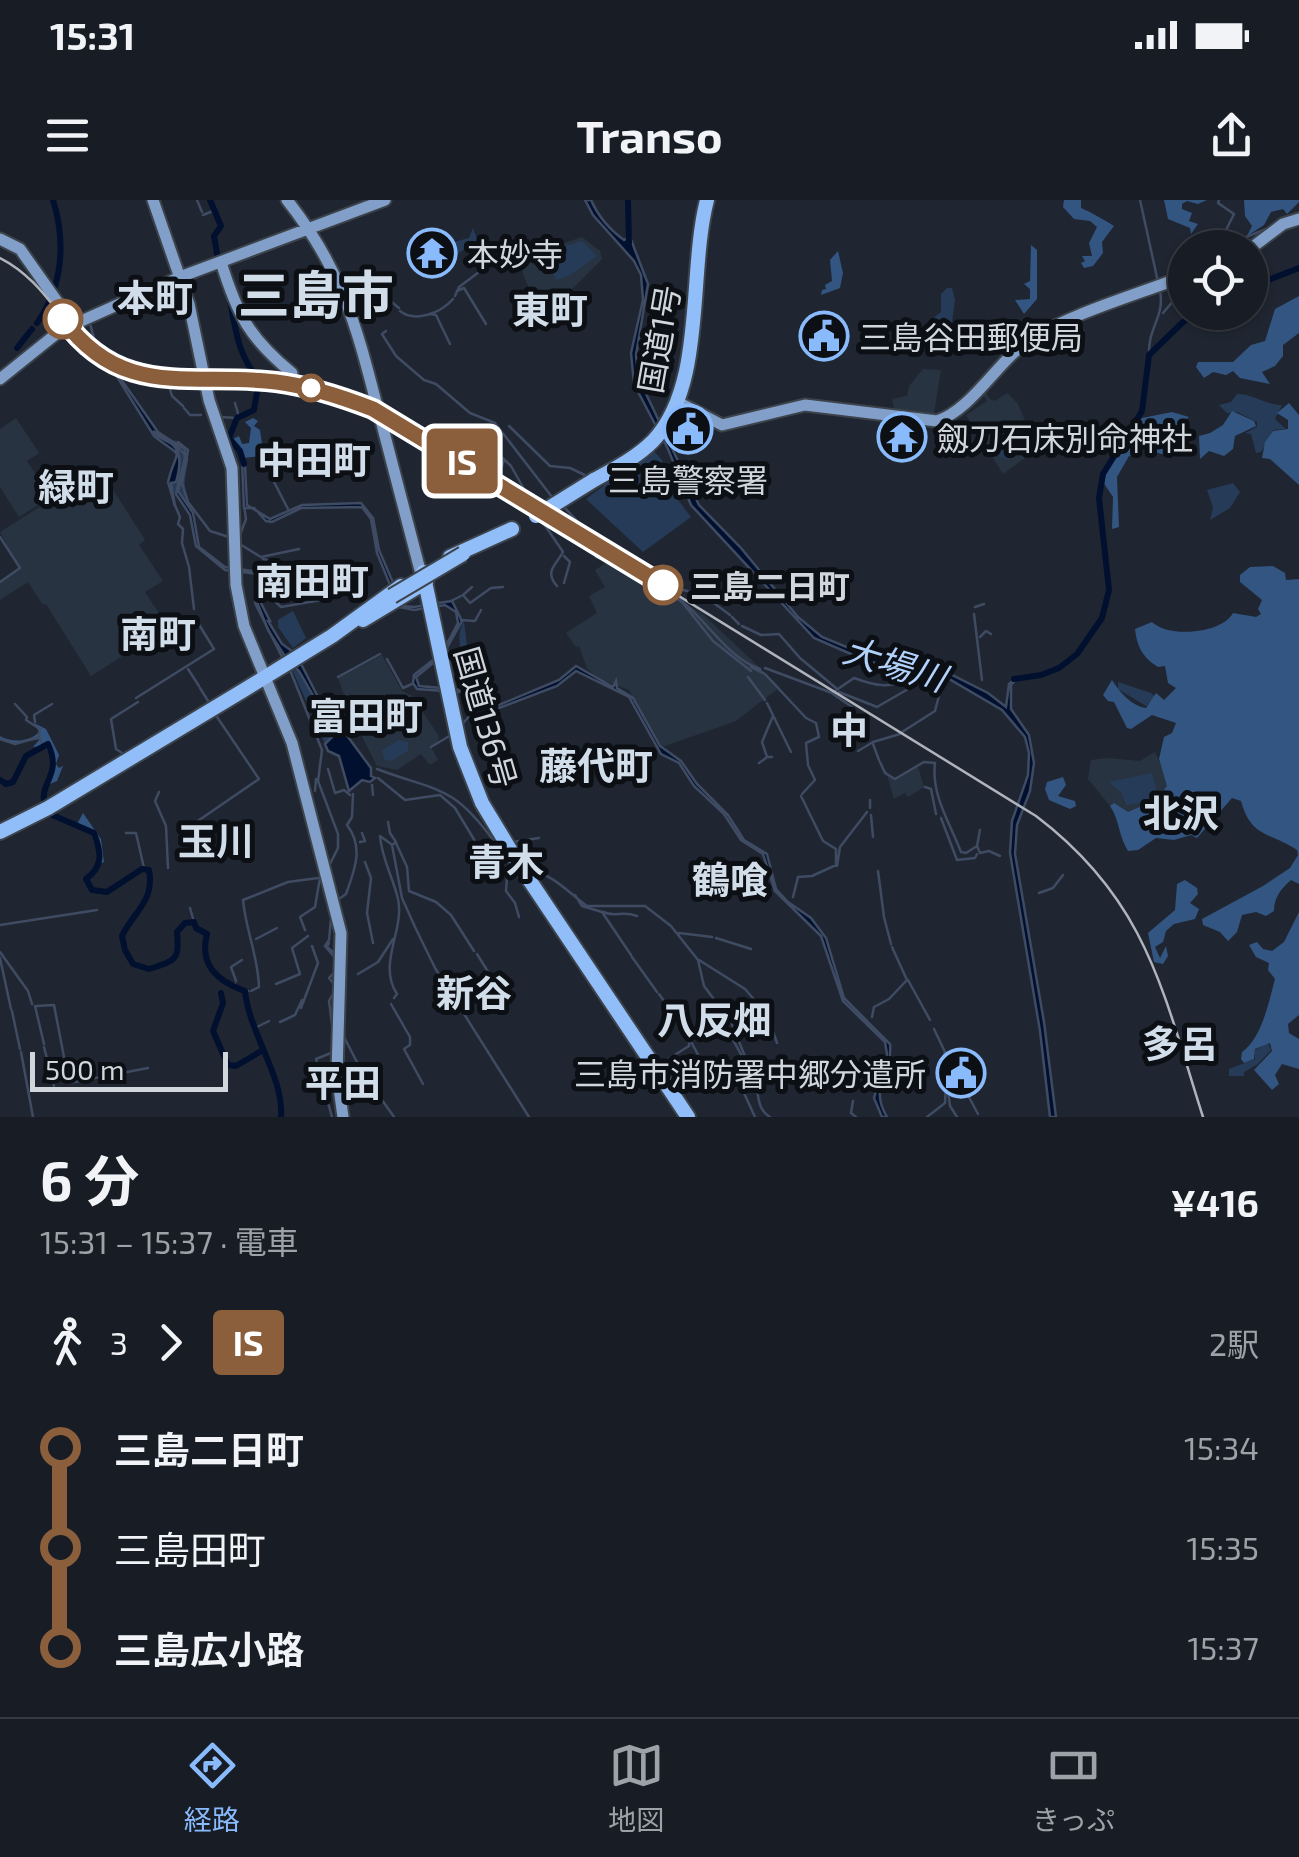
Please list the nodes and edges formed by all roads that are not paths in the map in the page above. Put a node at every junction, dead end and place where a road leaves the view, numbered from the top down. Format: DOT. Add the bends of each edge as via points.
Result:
graph roads {
  1 [pos="153,200"];
  2 [pos="287,200"];
  3 [pos="385,200"];
  4 [pos="707,200"];
  5 [pos="1299,218"];
  6 [pos="309,228"];
  7 [pos="1268,236"];
  8 [pos="0,239"];
  9 [pos="221,262"];
  10 [pos="180,277"];
  11 [pos="1168,283"];
  12 [pos="73,324"];
  13 [pos="292,374"];
  14 [pos="0,379"];
  15 [pos="678,402"];
  16 [pos="512,529"];
  17 [pos="498,536"];
  18 [pos="421,584"];
  19 [pos="352,624"];
  20 [pos="266,678"];
  21 [pos="0,833"];
  22 [pos="343,1117"];
  23 [pos="686,1117"];
  1 -- 10 [label="main road"];
  2 -- 6 [label="main road"];
  3 -- 6 [label="main road"];
  4 -- 15 [label="highway, 国道1号"];
  5 -- 7 [label="main road"];
  6 -- 9 [label="main road"];
  6 -- 18 [label="main road" via="345,294"];
  8 -- 12 [label="main road" via="20,249"];
  9 -- 10 [label="main road"];
  9 -- 13 [label="main road" via="248,330"];
  10 -- 12 [label="main road"];
  10 -- 20 [label="main road" via="232,468 236,585 246,634"];
  11 -- 15 [label="main road" via="1031,339 937,422 805,405 726,425"];
  12 -- 14 [label="main road"];
  15 -- 16 [label="highway, 国道1号, bridge" via="655,438 627,461"];
  16 -- 17 [label="highway, 国道1号"];
  16 -- 18 [label="highway" via="477,543"];
  17 -- 18 [label="highway"];
  17 -- 19 [label="highway, 国道1号, bridge"];
  18 -- 19 [label="highway"];
  18 -- 23 [label="highway, 国道136号" via="461,761 492,830"];
  19 -- 20 [label="highway"];
  20 -- 21 [label="highway" via="102,780"];
  20 -- 22 [label="main road" via="292,743 341,933 337,1082"];
}
